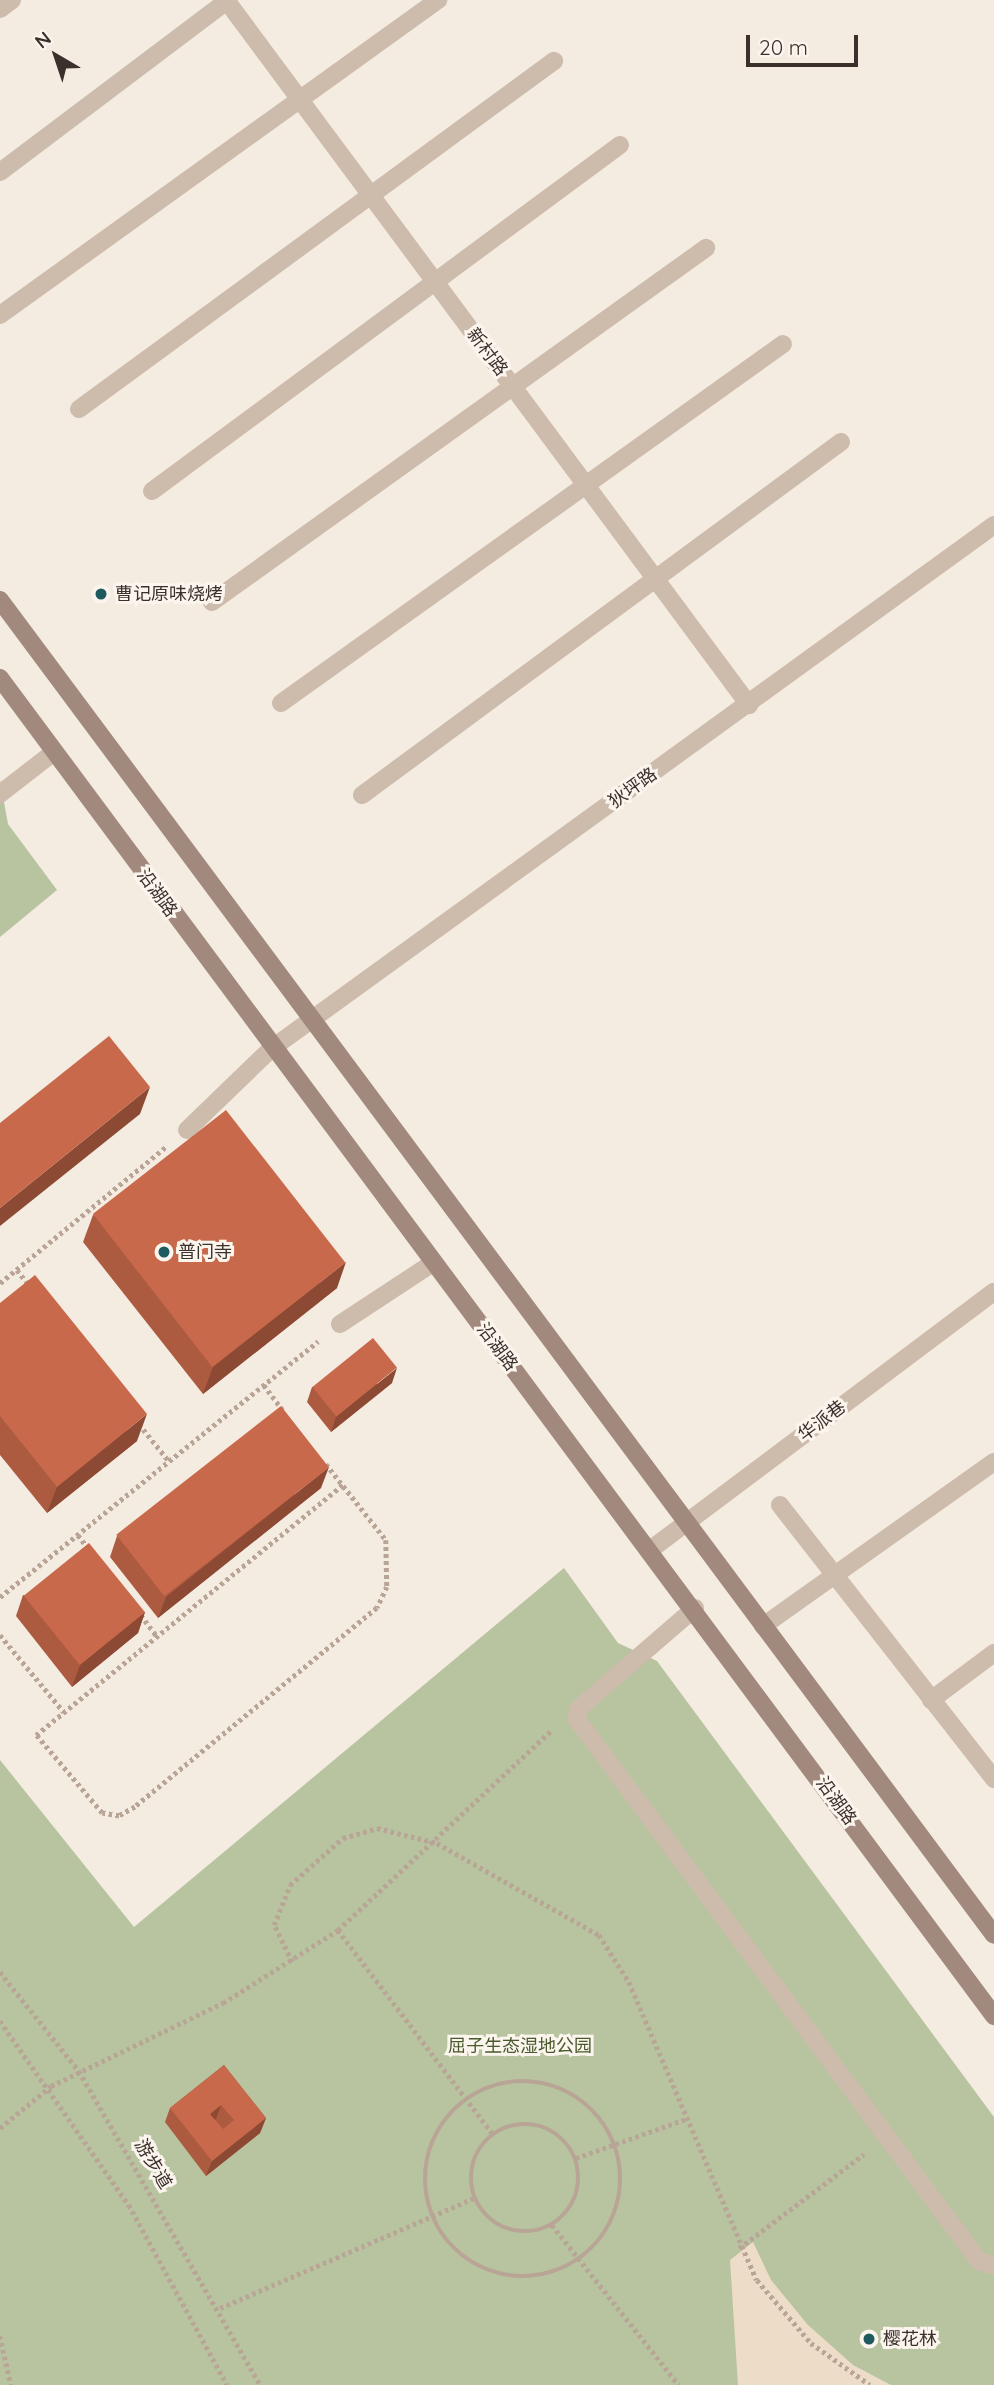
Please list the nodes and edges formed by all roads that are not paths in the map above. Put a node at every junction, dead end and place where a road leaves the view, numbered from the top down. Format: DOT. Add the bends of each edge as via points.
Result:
graph roads {
  1 [pos="12,0"];
  2 [pos="227,0"];
  3 [pos="438,0"];
  4 [pos="0,9"];
  5 [pos="554,61"];
  6 [pos="300,99"];
  7 [pos="620,145"];
  8 [pos="0,172"];
  9 [pos="370,194"];
  10 [pos="706,248"];
  11 [pos="435,282"];
  12 [pos="0,315"];
  13 [pos="783,344"];
  14 [pos="510,384"];
  15 [pos="79,409"];
  16 [pos="841,442"];
  17 [pos="585,484"];
  18 [pos="152,491"];
  19 [pos="994,525"];
  20 [pos="653,577"];
  21 [pos="0,600"];
  22 [pos="212,602"];
  23 [pos="0,678"];
  24 [pos="281,704"];
  25 [pos="749,705"];
  26 [pos="54,752"];
  27 [pos="0,794"];
  28 [pos="362,795"];
  29 [pos="313,1018"];
  30 [pos="271,1049"];
  31 [pos="187,1130"];
  32 [pos="433,1263"];
  33 [pos="994,1292"];
  34 [pos="340,1324"];
  35 [pos="994,1462"];
  36 [pos="780,1505"];
  37 [pos="687,1522"];
  38 [pos="650,1550"];
  39 [pos="833,1576"];
  40 [pos="695,1608"];
  41 [pos="764,1626"];
  42 [pos="994,1653"];
  43 [pos="931,1700"];
  44 [pos="994,1779"];
  45 [pos="994,1935"];
  46 [pos="994,2016"];
  47 [pos="994,2266"];
  1 -- 4 [label="street"];
  2 -- 6 [label="street, 新村路"];
  2 -- 8 [label="street"];
  3 -- 6 [label="street"];
  5 -- 9 [label="street"];
  6 -- 9 [label="street, 新村路"];
  6 -- 12 [label="street"];
  7 -- 11 [label="street"];
  9 -- 11 [label="street, 新村路"];
  9 -- 15 [label="street"];
  10 -- 14 [label="street"];
  11 -- 14 [label="street, 新村路"];
  11 -- 18 [label="street"];
  13 -- 17 [label="street"];
  14 -- 17 [label="street, 新村路"];
  14 -- 22 [label="street"];
  16 -- 20 [label="street"];
  17 -- 20 [label="street, 新村路"];
  17 -- 24 [label="street"];
  19 -- 25 [label="street, 狄坪路"];
  20 -- 25 [label="street, 新村路"];
  20 -- 28 [label="street"];
  21 -- 29 [label="main road"];
  23 -- 26 [label="main road, 沿湖路"];
  25 -- 29 [label="street, 狄坪路"];
  26 -- 27 [label="street"];
  26 -- 30 [label="main road, 沿湖路"];
  29 -- 30 [label="street, 狄坪路"];
  29 -- 37 [label="main road"];
  30 -- 31 [label="street, 狄坪路"];
  30 -- 32 [label="main road, 沿湖路"];
  32 -- 34 [label="street"];
  32 -- 38 [label="main road, 沿湖路"];
  33 -- 37 [label="street, 华派巷"];
  35 -- 39 [label="street"];
  36 -- 39 [label="street"];
  37 -- 38 [label="street, 华派巷"];
  37 -- 41 [label="main road"];
  38 -- 40 [label="main road, 沿湖路"];
  39 -- 41 [label="street"];
  39 -- 43 [label="street"];
  40 -- 46 [label="main road, 沿湖路"];
  40 -- 47 [label="street" via="579,1708 582,1730 979,2261"];
  41 -- 45 [label="main road"];
  42 -- 43 [label="street"];
  43 -- 44 [label="street"];
}
